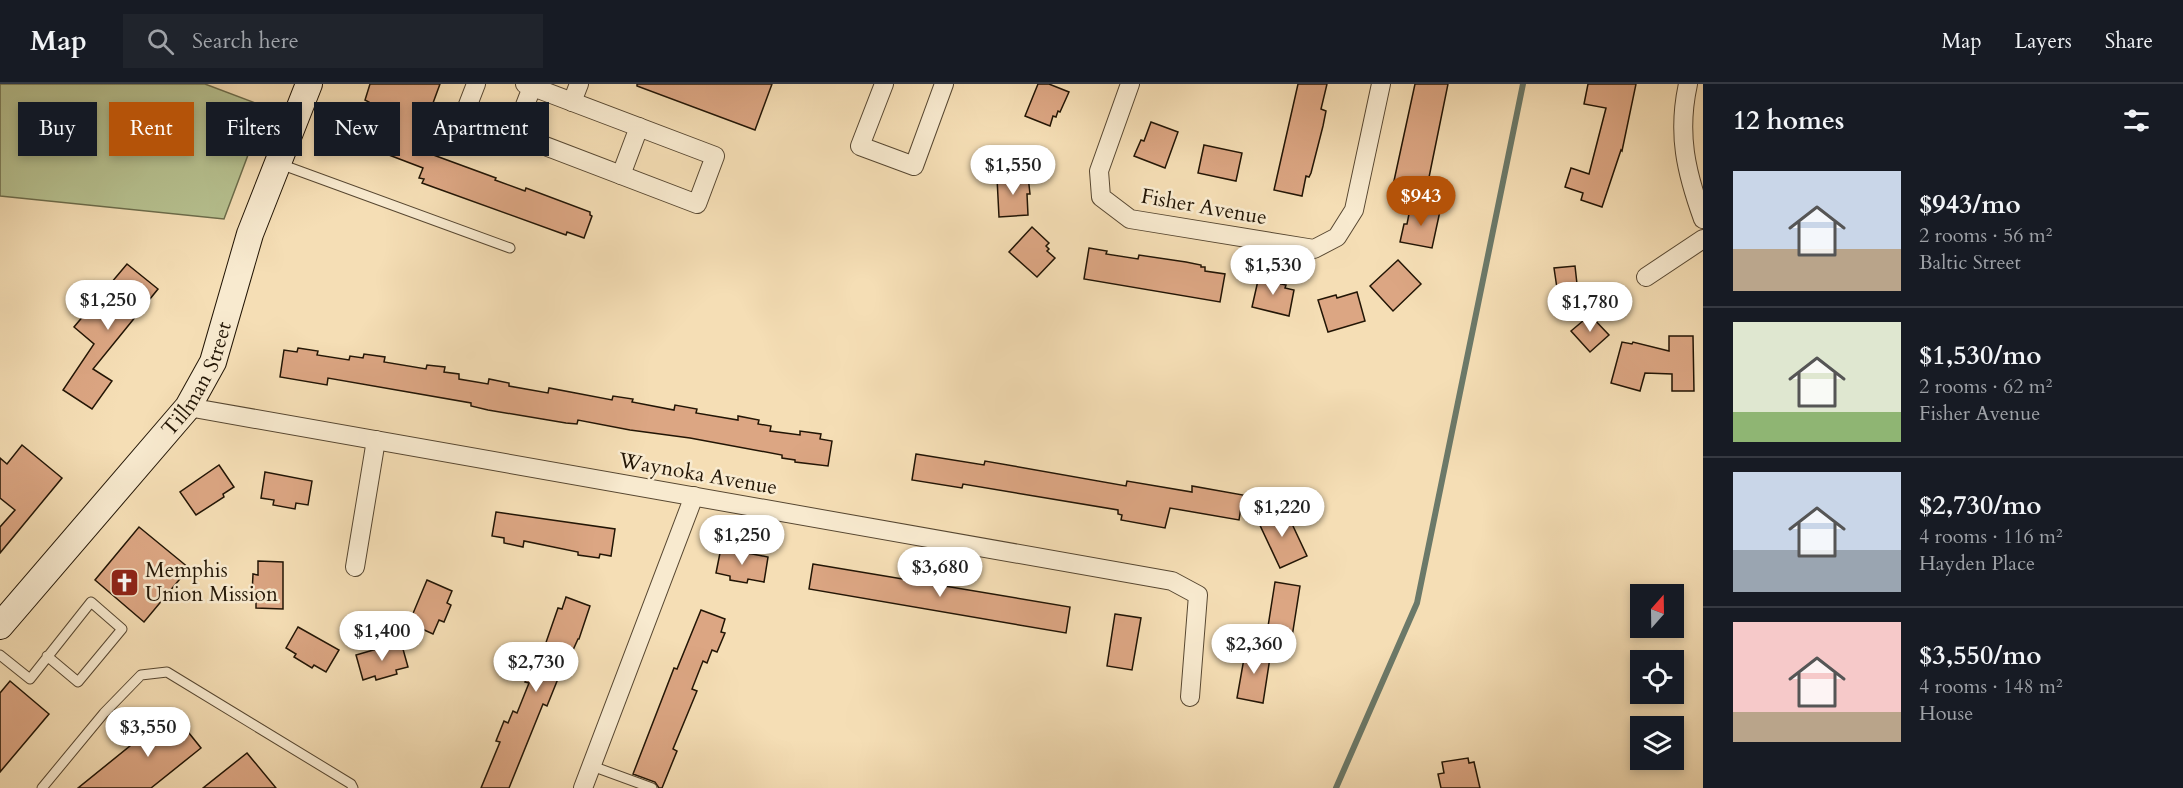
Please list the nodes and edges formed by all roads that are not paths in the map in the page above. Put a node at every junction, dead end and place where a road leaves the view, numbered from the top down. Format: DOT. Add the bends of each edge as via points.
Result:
graph roads {
  1 [pos="309,84"];
  2 [pos="476,84"];
  3 [pos="579,84"];
  4 [pos="884,84"];
  5 [pos="944,84"];
  6 [pos="1130,84"];
  7 [pos="1381,84"];
  8 [pos="1688,84"];
  9 [pos="529,85"];
  10 [pos="469,102"];
  11 [pos="524,102"];
  12 [pos="572,102"];
  13 [pos="639,127"];
  14 [pos="549,147"];
  15 [pos="278,163"];
  16 [pos="621,175"];
  17 [pos="1703,219"];
  18 [pos="1703,239"];
  19 [pos="510,248"];
  20 [pos="1646,277"];
  21 [pos="188,407"];
  22 [pos="376,440"];
  23 [pos="694,496"];
  24 [pos="355,567"];
  25 [pos="0,626"];
  26 [pos="0,655"];
  27 [pos="47,656"];
  28 [pos="1190,698"];
  29 [pos="592,766"];
  30 [pos="42,788"];
  31 [pos="353,788"];
  32 [pos="583,788"];
  33 [pos="652,788"];
  1 -- 15 [label="main road, Tillman Street"];
  2 -- 10 [label="street"];
  3 -- 12 [label="street"];
  4 -- 5 [label="street" via="861,146 914,166"];
  6 -- 7 [label="street, Fisher Avenue" via="1099,171 1101,197 1130,219 1314,249 1337,237 1354,210"];
  8 -- 17 [label="street" via="1683,142 1692,189"];
  9 -- 11 [label="street"];
  9 -- 12 [label="street"];
  12 -- 13 [label="street"];
  13 -- 16 [label="street"];
  13 -- 16 [label="street" via="715,156 697,204"];
  14 -- 16 [label="street"];
  15 -- 19 [label="lane"];
  15 -- 21 [label="main road, Tillman Street" via="250,234 213,362"];
  18 -- 20 [label="street"];
  21 -- 22 [label="street, Waynoka Avenue"];
  21 -- 25 [label="main road, Tillman Street"];
  22 -- 23 [label="street, Waynoka Avenue"];
  22 -- 24 [label="street"];
  23 -- 28 [label="street, Waynoka Avenue" via="1172,581 1198,595"];
  23 -- 29 [label="street"];
  26 -- 27 [label="lane" via="30,679"];
  27 -- 27 [label="lane" via="92,602 122,629 78,682"];
  29 -- 32 [label="street"];
  29 -- 33 [label="lane"];
  30 -- 31 [label="lane" via="141,675 167,672"];
}
